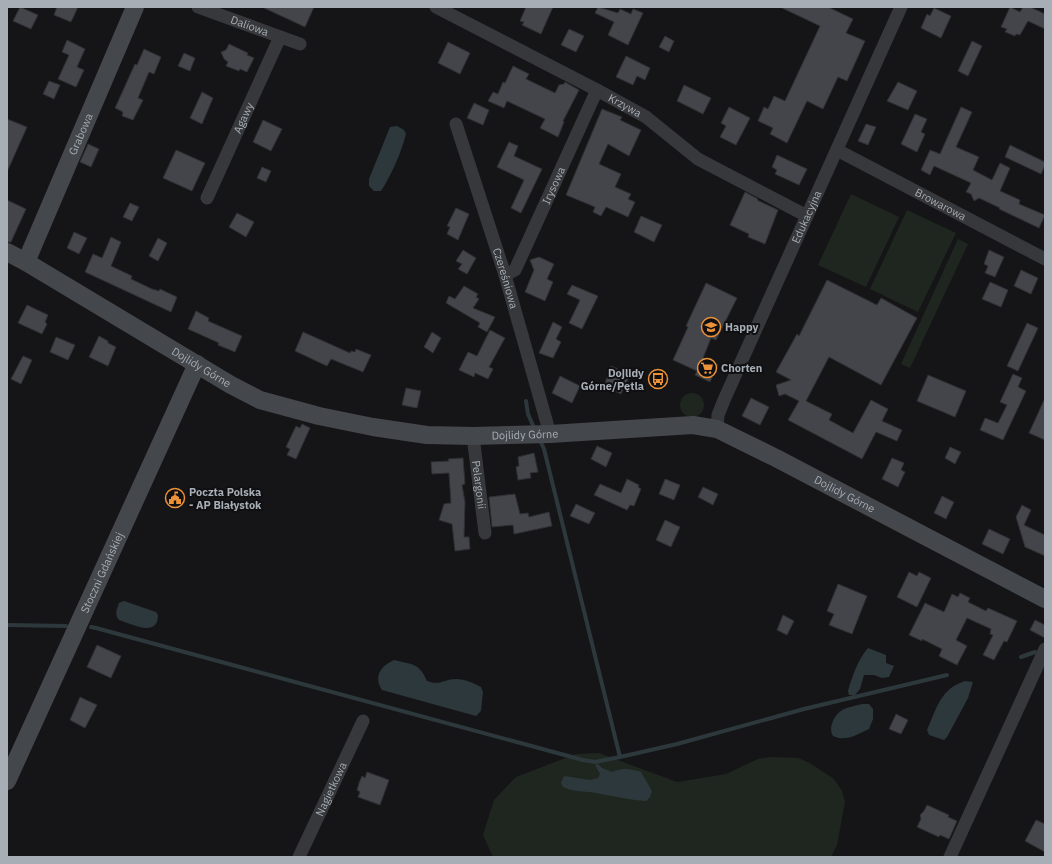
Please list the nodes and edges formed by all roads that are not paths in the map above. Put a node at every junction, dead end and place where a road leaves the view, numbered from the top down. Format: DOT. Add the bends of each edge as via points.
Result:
graph roads {
  1 [pos="135,7"];
  2 [pos="198,7"];
  3 [pos="436,7"];
  4 [pos="901,7"];
  5 [pos="280,37"];
  6 [pos="300,44"];
  7 [pos="597,90"];
  8 [pos="456,124"];
  9 [pos="837,150"];
  10 [pos="207,198"];
  11 [pos="807,216"];
  12 [pos="7,252"];
  13 [pos="1045,259"];
  14 [pos="26,262"];
  15 [pos="505,276"];
  16 [pos="197,364"];
  17 [pos="717,429"];
  18 [pos="550,434"];
  19 [pos="473,436"];
  20 [pos="485,533"];
  21 [pos="1045,599"];
  22 [pos="1045,649"];
  23 [pos="363,721"];
  24 [pos="7,781"];
  25 [pos="299,857"];
  26 [pos="950,857"];
  1 -- 14 [label="street, Grabowa"];
  2 -- 5 [label="street, Daliowa"];
  3 -- 7 [label="street, Krzywa"];
  4 -- 9 [label="street, Edukacyjna"];
  5 -- 6 [label="street, Daliowa"];
  5 -- 10 [label="street, Agawy"];
  7 -- 11 [label="street, Krzywa" via="646,117 698,159"];
  7 -- 15 [label="street, Irysowa" via="515,270"];
  8 -- 15 [label="street, Czereśniowa"];
  9 -- 11 [label="street, Edukacyjna"];
  9 -- 13 [label="street, Browarowa"];
  11 -- 17 [label="street, Edukacyjna" via="718,415"];
  12 -- 14 [label="street, Dojlidy Górne"];
  14 -- 16 [label="street, Dojlidy Górne"];
  15 -- 18 [label="street, Czereśniowa"];
  16 -- 19 [label="street, Dojlidy Górne" via="260,400 320,416 427,435"];
  16 -- 24 [label="street, Stoczni Gdańskiej"];
  17 -- 18 [label="street, Dojlidy Górne" via="686,425"];
  17 -- 21 [label="street, Dojlidy Górne"];
  18 -- 19 [label="street, Dojlidy Górne"];
  19 -- 20 [label="street, Pelargonii"];
  22 -- 26 [label="street"];
  23 -- 25 [label="street, Nagietkowa"];
}
